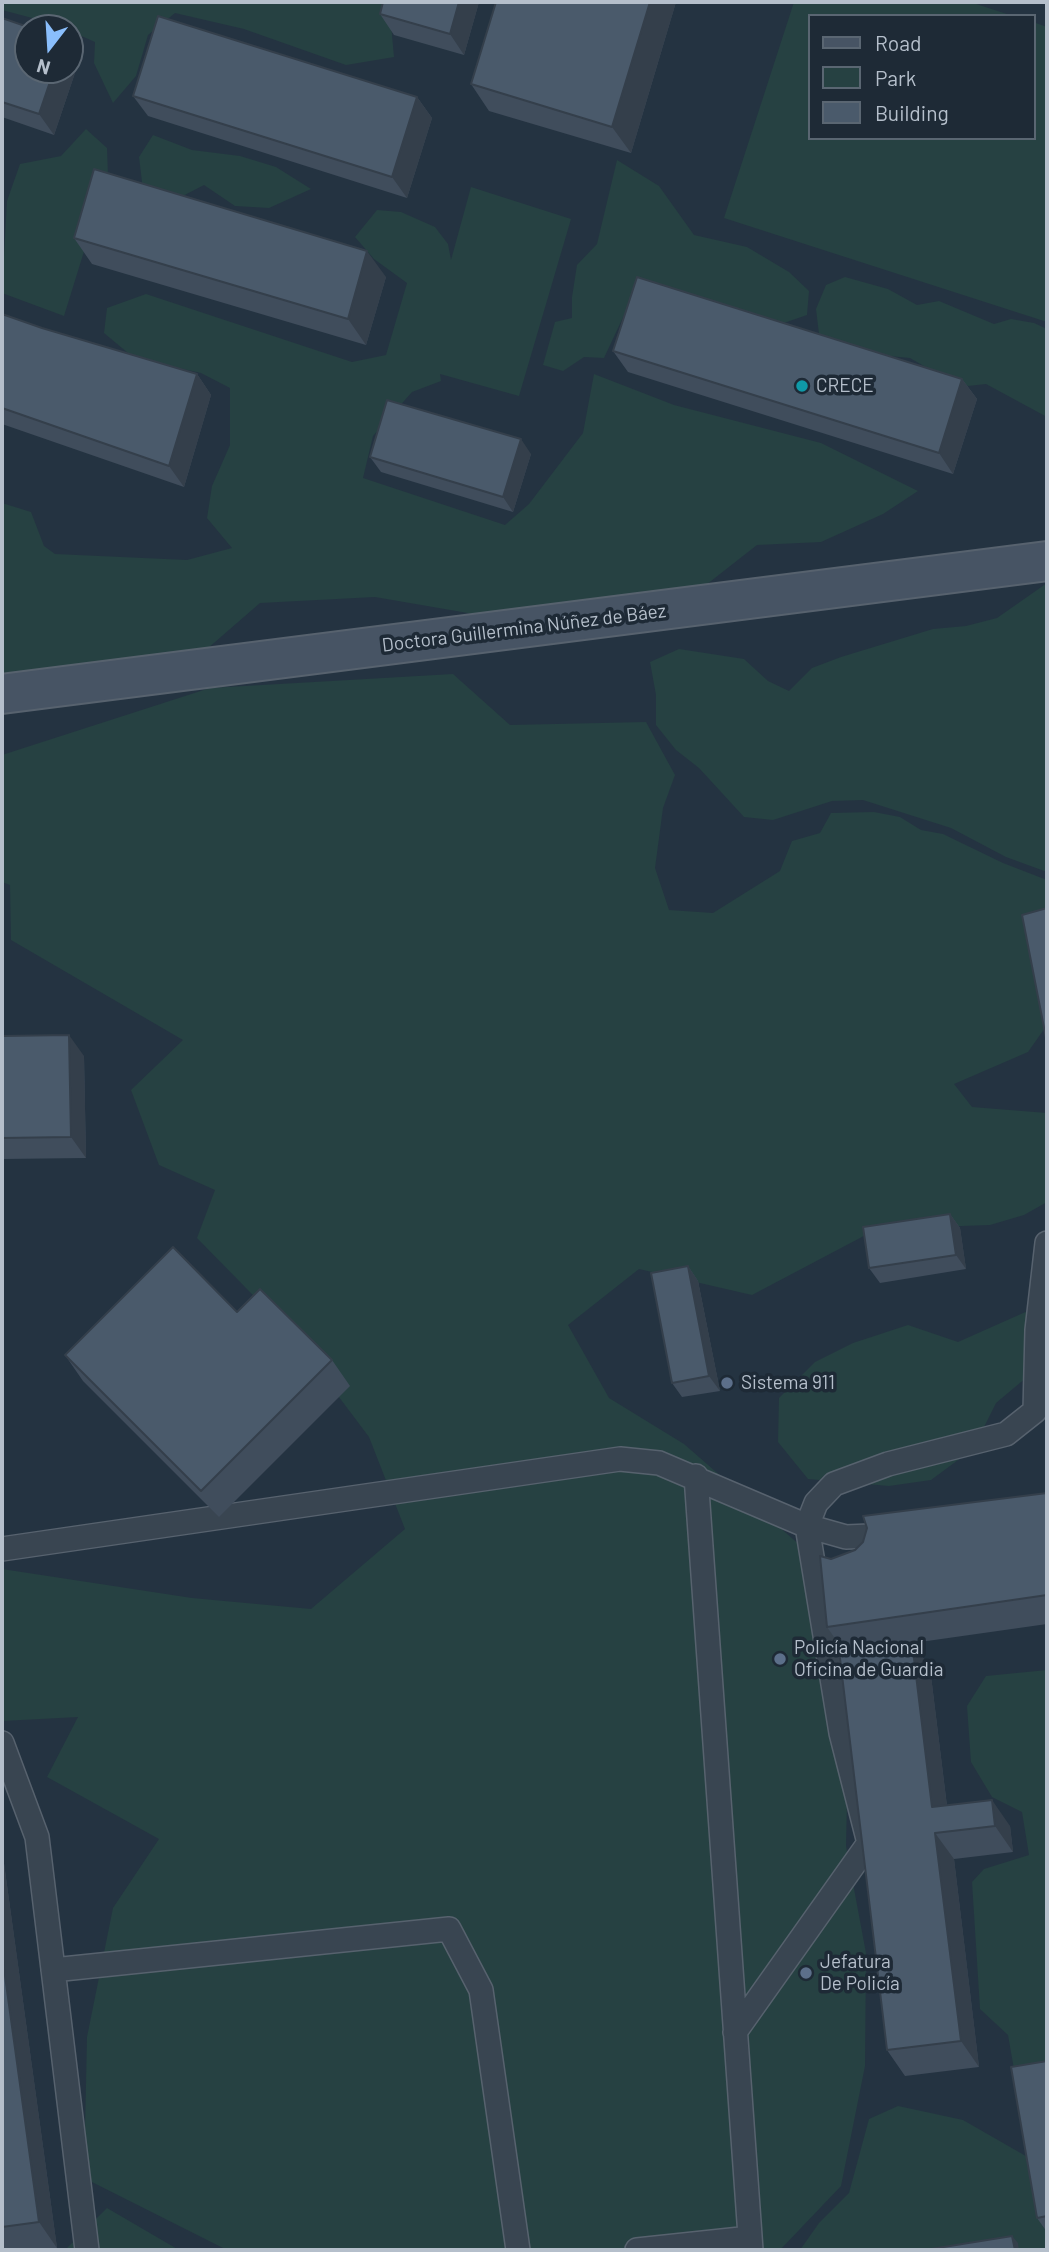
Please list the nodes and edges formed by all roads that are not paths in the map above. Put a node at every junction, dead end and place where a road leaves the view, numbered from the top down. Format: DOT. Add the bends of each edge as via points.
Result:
graph roads {
  1 [pos="1047,561"];
  2 [pos="2,694"];
  3 [pos="1047,1242"];
  4 [pos="696,1476"];
  5 [pos="807,1526"];
  6 [pos="919,1532"];
  7 [pos="2,1549"];
  8 [pos="2,1743"];
  9 [pos="53,1970"];
  10 [pos="735,2032"];
  11 [pos="750,2244"];
  12 [pos="87,2250"];
  13 [pos="518,2250"];
  14 [pos="637,2250"];
  1 -- 2 [label="street, Doctora Guillermina Núñez de Báez"];
  3 -- 5 [label="lane" via="1037,1330 1035,1411 1006,1434 888,1464 834,1484 816,1503"];
  4 -- 5 [label="lane"];
  4 -- 7 [label="lane" via="659,1463 620,1459"];
  4 -- 10 [label="lane"];
  5 -- 6 [label="lane" via="846,1537"];
  5 -- 10 [label="lane" via="841,1733 869,1843"];
  8 -- 9 [label="lane" via="37,1837"];
  9 -- 12 [label="lane"];
  9 -- 13 [label="lane" via="449,1929 481,1990"];
  10 -- 11 [label="lane"];
  11 -- 14 [label="lane"];
}
